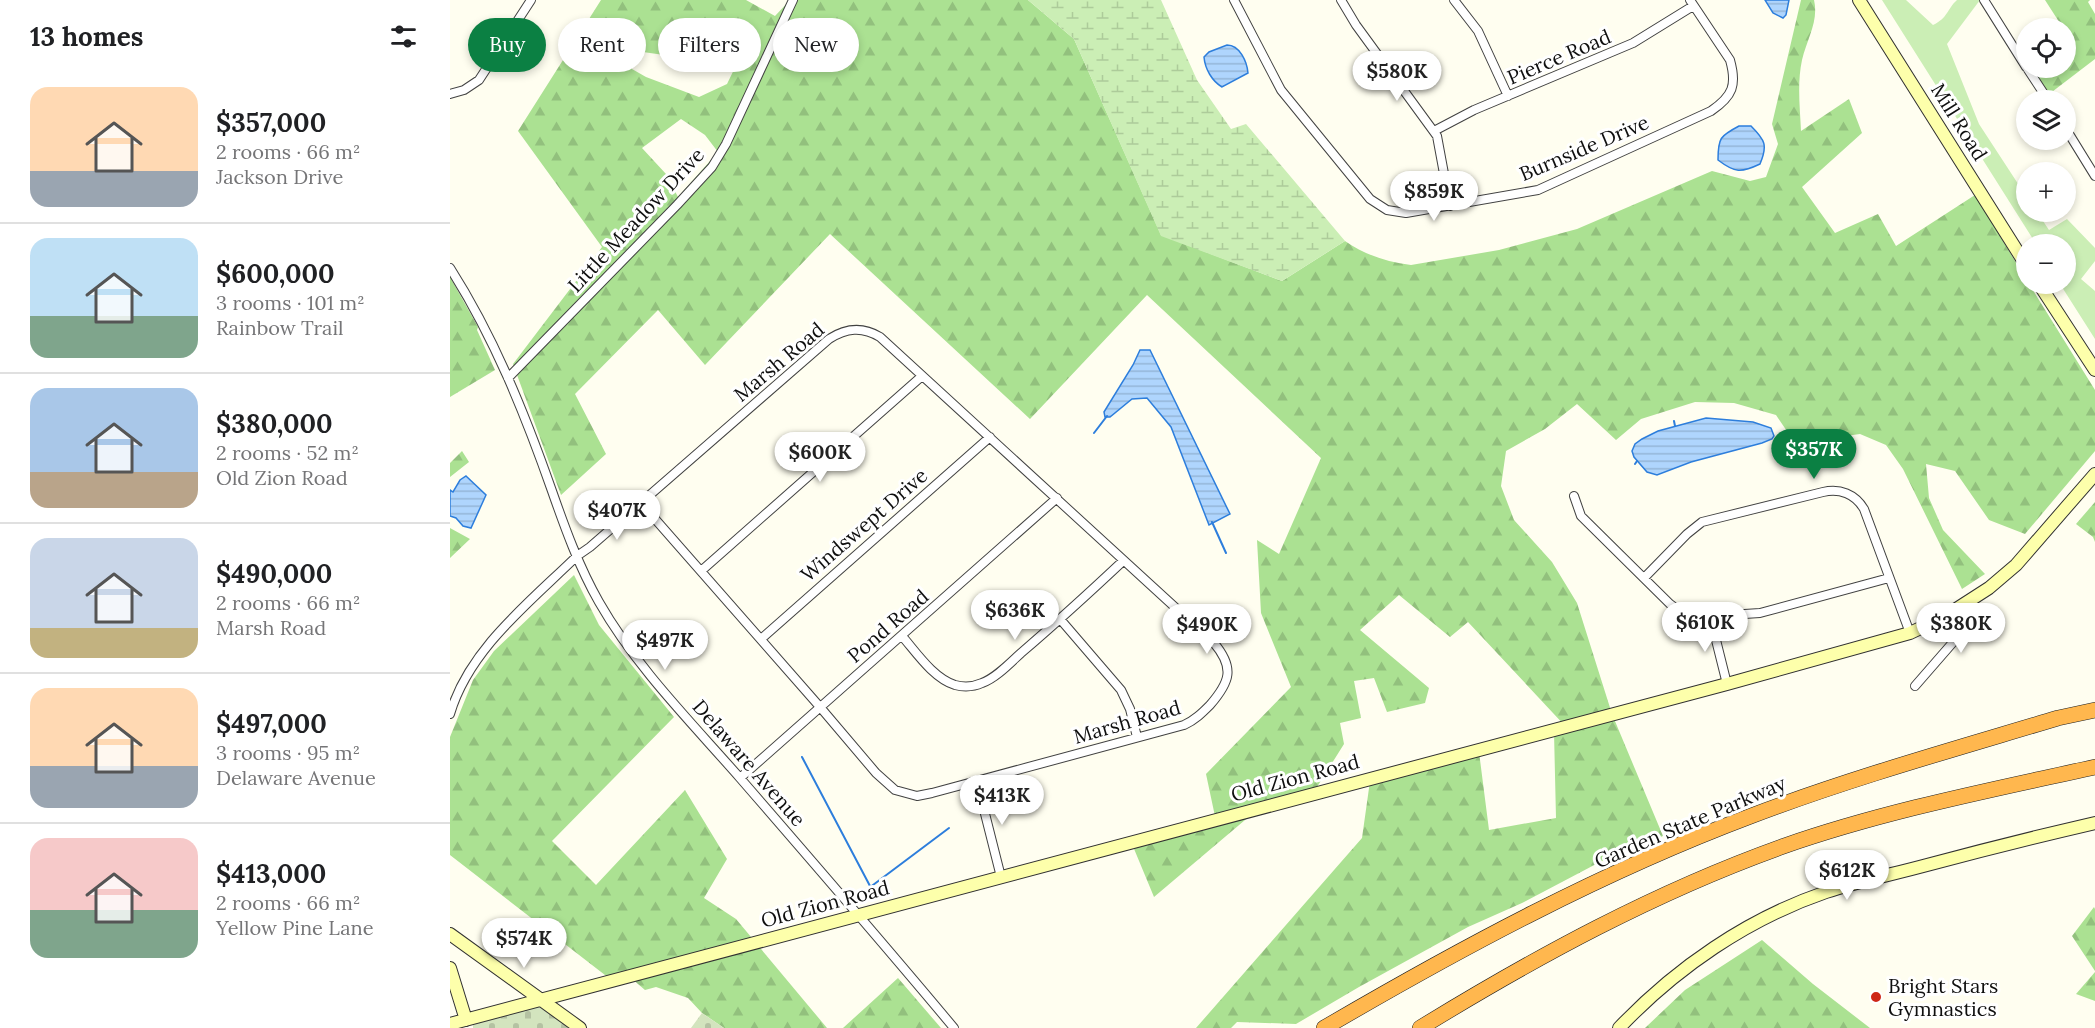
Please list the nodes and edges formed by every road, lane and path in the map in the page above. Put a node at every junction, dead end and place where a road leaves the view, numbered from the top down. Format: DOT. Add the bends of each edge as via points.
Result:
graph roads {
  1 [pos="531,0"];
  2 [pos="793,0"];
  3 [pos="1234,0"];
  4 [pos="1341,0"];
  5 [pos="1454,0"];
  6 [pos="1859,0"];
  7 [pos="1984,0"];
  8 [pos="1691,3"];
  9 [pos="2016,50"];
  10 [pos="450,94"];
  11 [pos="1508,96"];
  12 [pos="1434,131"];
  13 [pos="2076,145"];
  14 [pos="2095,176"];
  15 [pos="1450,206"];
  16 [pos="2016,249"];
  17 [pos="450,268"];
  18 [pos="2046,294"];
  19 [pos="2095,370"];
  20 [pos="922,376"];
  21 [pos="508,378"];
  22 [pos="990,437"];
  23 [pos="2095,474"];
  24 [pos="1574,496"];
  25 [pos="1057,498"];
  26 [pos="640,503"];
  27 [pos="577,556"];
  28 [pos="1124,561"];
  29 [pos="701,571"];
  30 [pos="1644,578"];
  31 [pos="1889,578"];
  32 [pos="1959,608"];
  33 [pos="1710,616"];
  34 [pos="1060,619"];
  35 [pos="1910,633"];
  36 [pos="902,636"];
  37 [pos="761,639"];
  38 [pos="1727,684"];
  39 [pos="1915,686"];
  40 [pos="820,707"];
  41 [pos="2095,710"];
  42 [pos="450,714"];
  43 [pos="1137,737"];
  44 [pos="2095,767"];
  45 [pos="740,778"];
  46 [pos="976,782"];
  47 [pos="2095,823"];
  48 [pos="1001,876"];
  49 [pos="860,915"];
  50 [pos="450,934"];
  51 [pos="450,968"];
  52 [pos="542,1001"];
  53 [pos="450,1024"];
  54 [pos="467,1024"];
  55 [pos="580,1028"];
  56 [pos="954,1028"];
  57 [pos="1324,1028"];
  58 [pos="1420,1028"];
  59 [pos="1619,1028"];
  1 -- 10 [label="street" via="479,80"];
  2 -- 21 [label="street, Little Meadow Drive" via="712,167"];
  3 -- 15 [label="street, Burnside Drive" via="1278,86 1370,199 1399,212"];
  4 -- 12 [label="street"];
  5 -- 11 [label="street" via="1478,31"];
  6 -- 16 [label="street, Mill Road"];
  7 -- 9 [label="street"];
  8 -- 11 [label="street, Pierce Road" via="1633,43"];
  8 -- 15 [label="street, Burnside Drive" via="1730,60 1734,84 1726,99 1711,111 1538,190"];
  11 -- 12 [label="street, Pierce Road"];
  12 -- 15 [label="street"];
  13 -- 14 [label="street"];
  17 -- 21 [label="street, Delaware Avenue"];
  18 -- 19 [label="street"];
  20 -- 22 [label="street, Marsh Road"];
  20 -- 26 [label="street, Marsh Road" via="872,332 854,329 836,335"];
  20 -- 29 [label="street"];
  21 -- 27 [label="street, Delaware Avenue"];
  22 -- 25 [label="street, Marsh Road"];
  22 -- 37 [label="street, Windswept Drive"];
  23 -- 32 [label="street, Old Zion Road" via="2016,565"];
  24 -- 30 [label="street" via="1581,516"];
  25 -- 28 [label="street, Marsh Road"];
  25 -- 36 [label="street, Pond Road"];
  26 -- 27 [label="street, Marsh Road"];
  26 -- 29 [label="street, Marsh Road"];
  27 -- 42 [label="street, Marsh Road" via="480,654 465,676"];
  27 -- 45 [label="street, Delaware Avenue" via="597,599 629,648"];
  28 -- 34 [label="street"];
  28 -- 43 [label="street, Marsh Road" via="1214,643 1228,670 1225,687 1196,718"];
  29 -- 37 [label="street, Marsh Road"];
  30 -- 31 [label="street" via="1702,522 1830,490 1847,493 1863,506"];
  30 -- 33 [label="street" via="1681,613"];
  31 -- 33 [label="street" via="1770,611"];
  31 -- 35 [label="street"];
  32 -- 35 [label="street, Old Zion Road"];
  32 -- 39 [label="street" via="1962,632"];
  33 -- 38 [label="street"];
  34 -- 36 [label="street" via="999,672 983,683 969,686 945,681"];
  34 -- 43 [label="street" via="1121,690"];
  35 -- 38 [label="street, Old Zion Road"];
  36 -- 40 [label="street, Pond Road"];
  37 -- 40 [label="street, Marsh Road"];
  38 -- 48 [label="street, Old Zion Road"];
  40 -- 45 [label="street, Pond Road"];
  40 -- 46 [label="street, Marsh Road" via="895,790 916,796"];
  41 -- 57 [label="highway, Garden State Parkway" via="1813,793 1689,841 1546,907"];
  43 -- 46 [label="street, Marsh Road"];
  44 -- 58 [label="highway" via="1844,828 1727,867 1546,954"];
  45 -- 49 [label="street, Delaware Avenue"];
  46 -- 48 [label="street"];
  47 -- 59 [label="street" via="1845,886 1788,908 1702,956"];
  48 -- 49 [label="street, Old Zion Road"];
  49 -- 52 [label="street, Old Zion Road"];
  49 -- 56 [label="street, Delaware Avenue"];
  50 -- 52 [label="street"];
  51 -- 54 [label="street"];
  52 -- 54 [label="street, Old Zion Road"];
  52 -- 55 [label="street"];
  53 -- 54 [label="street, Old Zion Road"];
}
